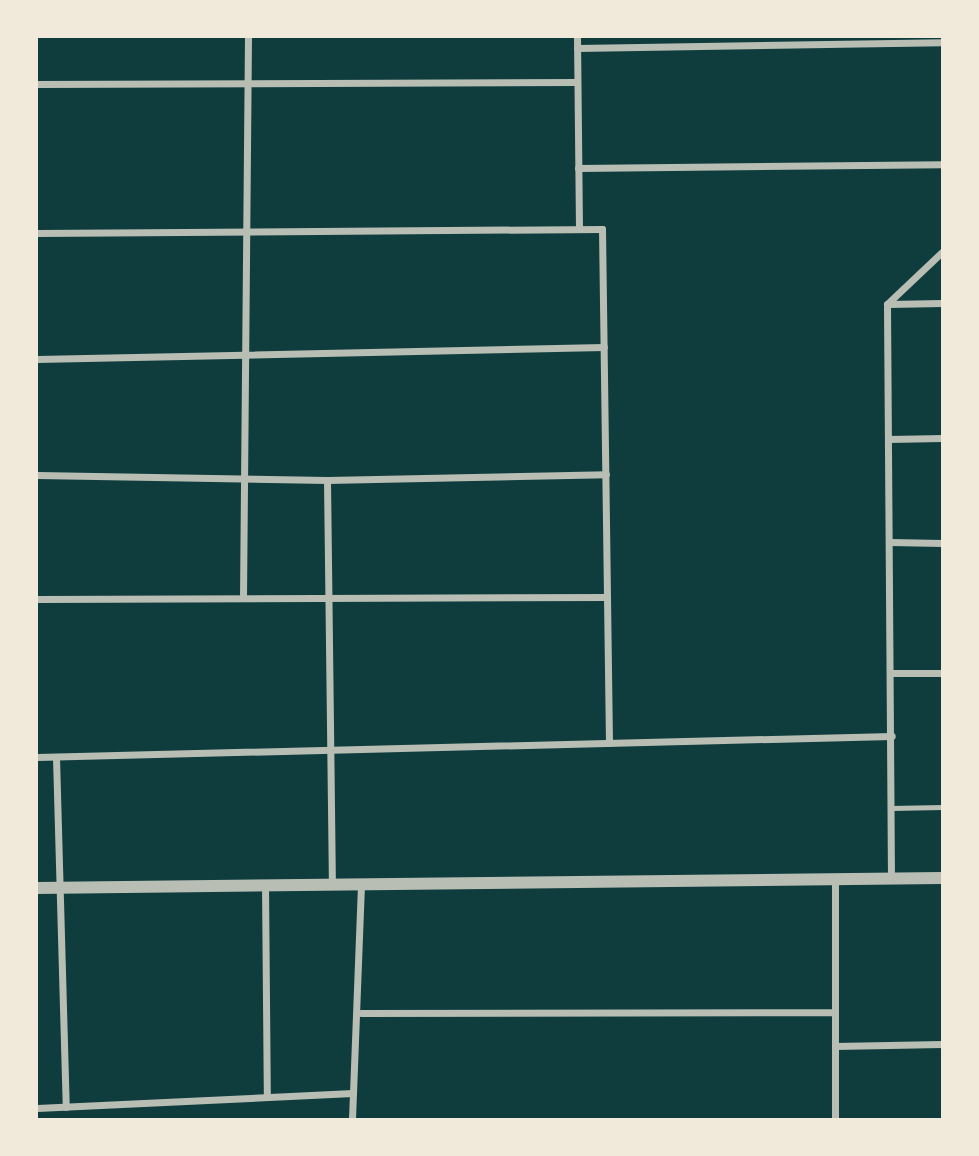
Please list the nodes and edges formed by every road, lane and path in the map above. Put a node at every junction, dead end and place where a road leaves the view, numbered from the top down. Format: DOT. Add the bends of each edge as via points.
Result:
graph roads {
  1 [pos="248,37"];
  2 [pos="577,37"];
  3 [pos="942,42"];
  4 [pos="577,48"];
  5 [pos="578,82"];
  6 [pos="37,84"];
  7 [pos="249,85"];
  8 [pos="942,164"];
  9 [pos="578,169"];
  10 [pos="579,229"];
  11 [pos="246,232"];
  12 [pos="37,233"];
  13 [pos="942,252"];
  14 [pos="942,303"];
  15 [pos="887,304"];
  16 [pos="604,347"];
  17 [pos="246,356"];
  18 [pos="37,359"];
  19 [pos="942,438"];
  20 [pos="889,439"];
  21 [pos="606,474"];
  22 [pos="37,475"];
  23 [pos="246,478"];
  24 [pos="327,480"];
  25 [pos="890,542"];
  26 [pos="942,543"];
  27 [pos="607,597"];
  28 [pos="243,598"];
  29 [pos="37,600"];
  30 [pos="328,600"];
  31 [pos="892,673"];
  32 [pos="942,673"];
  33 [pos="892,736"];
  34 [pos="609,743"];
  35 [pos="329,750"];
  36 [pos="37,757"];
  37 [pos="56,757"];
  38 [pos="942,807"];
  39 [pos="890,808"];
  40 [pos="891,878"];
  41 [pos="942,878"];
  42 [pos="835,879"];
  43 [pos="361,883"];
  44 [pos="332,885"];
  45 [pos="265,886"];
  46 [pos="37,888"];
  47 [pos="58,888"];
  48 [pos="835,1012"];
  49 [pos="361,1013"];
  50 [pos="942,1044"];
  51 [pos="835,1046"];
  52 [pos="353,1093"];
  53 [pos="267,1096"];
  54 [pos="66,1107"];
  55 [pos="37,1108"];
  56 [pos="352,1119"];
  57 [pos="835,1119"];
  1 -- 7 [label="street"];
  2 -- 4 [label="street"];
  3 -- 4 [label="street"];
  4 -- 5 [label="street"];
  5 -- 7 [label="street"];
  5 -- 9 [label="street"];
  6 -- 7 [label="street"];
  7 -- 11 [label="street"];
  8 -- 9 [label="street"];
  9 -- 10 [label="street"];
  10 -- 11 [label="street"];
  10 -- 16 [label="street" via="602,229"];
  11 -- 12 [label="street"];
  11 -- 17 [label="street"];
  13 -- 15 [label="street"];
  14 -- 15 [label="street"];
  15 -- 20 [label="street"];
  16 -- 17 [label="street"];
  16 -- 21 [label="street"];
  17 -- 18 [label="street"];
  17 -- 23 [label="street"];
  19 -- 20 [label="street"];
  20 -- 25 [label="street"];
  21 -- 24 [label="street"];
  21 -- 27 [label="street"];
  22 -- 23 [label="street"];
  23 -- 24 [label="street"];
  23 -- 28 [label="street"];
  24 -- 30 [label="street"];
  25 -- 26 [label="street"];
  25 -- 31 [label="street"];
  27 -- 30 [label="street"];
  27 -- 34 [label="street"];
  28 -- 29 [label="street" via="231,603"];
  28 -- 30 [label="street"];
  30 -- 35 [label="street"];
  31 -- 32 [label="street"];
  31 -- 33 [label="street"];
  33 -- 34 [label="street"];
  33 -- 39 [label="street"];
  34 -- 35 [label="street"];
  35 -- 37 [label="street"];
  35 -- 44 [label="street"];
  36 -- 37 [label="street"];
  37 -- 47 [label="street"];
  38 -- 39 [label="lane"];
  39 -- 40 [label="street"];
  40 -- 41 [label="street"];
  40 -- 42 [label="street"];
  42 -- 43 [label="street"];
  42 -- 48 [label="street"];
  43 -- 44 [label="street"];
  43 -- 49 [label="street"];
  44 -- 45 [label="street"];
  45 -- 47 [label="street"];
  45 -- 53 [label="street"];
  46 -- 47 [label="street"];
  47 -- 54 [label="street"];
  48 -- 49 [label="street"];
  48 -- 51 [label="street"];
  49 -- 52 [label="street"];
  50 -- 51 [label="street"];
  51 -- 57 [label="street"];
  52 -- 53 [label="street"];
  52 -- 56 [label="street"];
  53 -- 54 [label="street"];
  54 -- 55 [label="street"];
}
